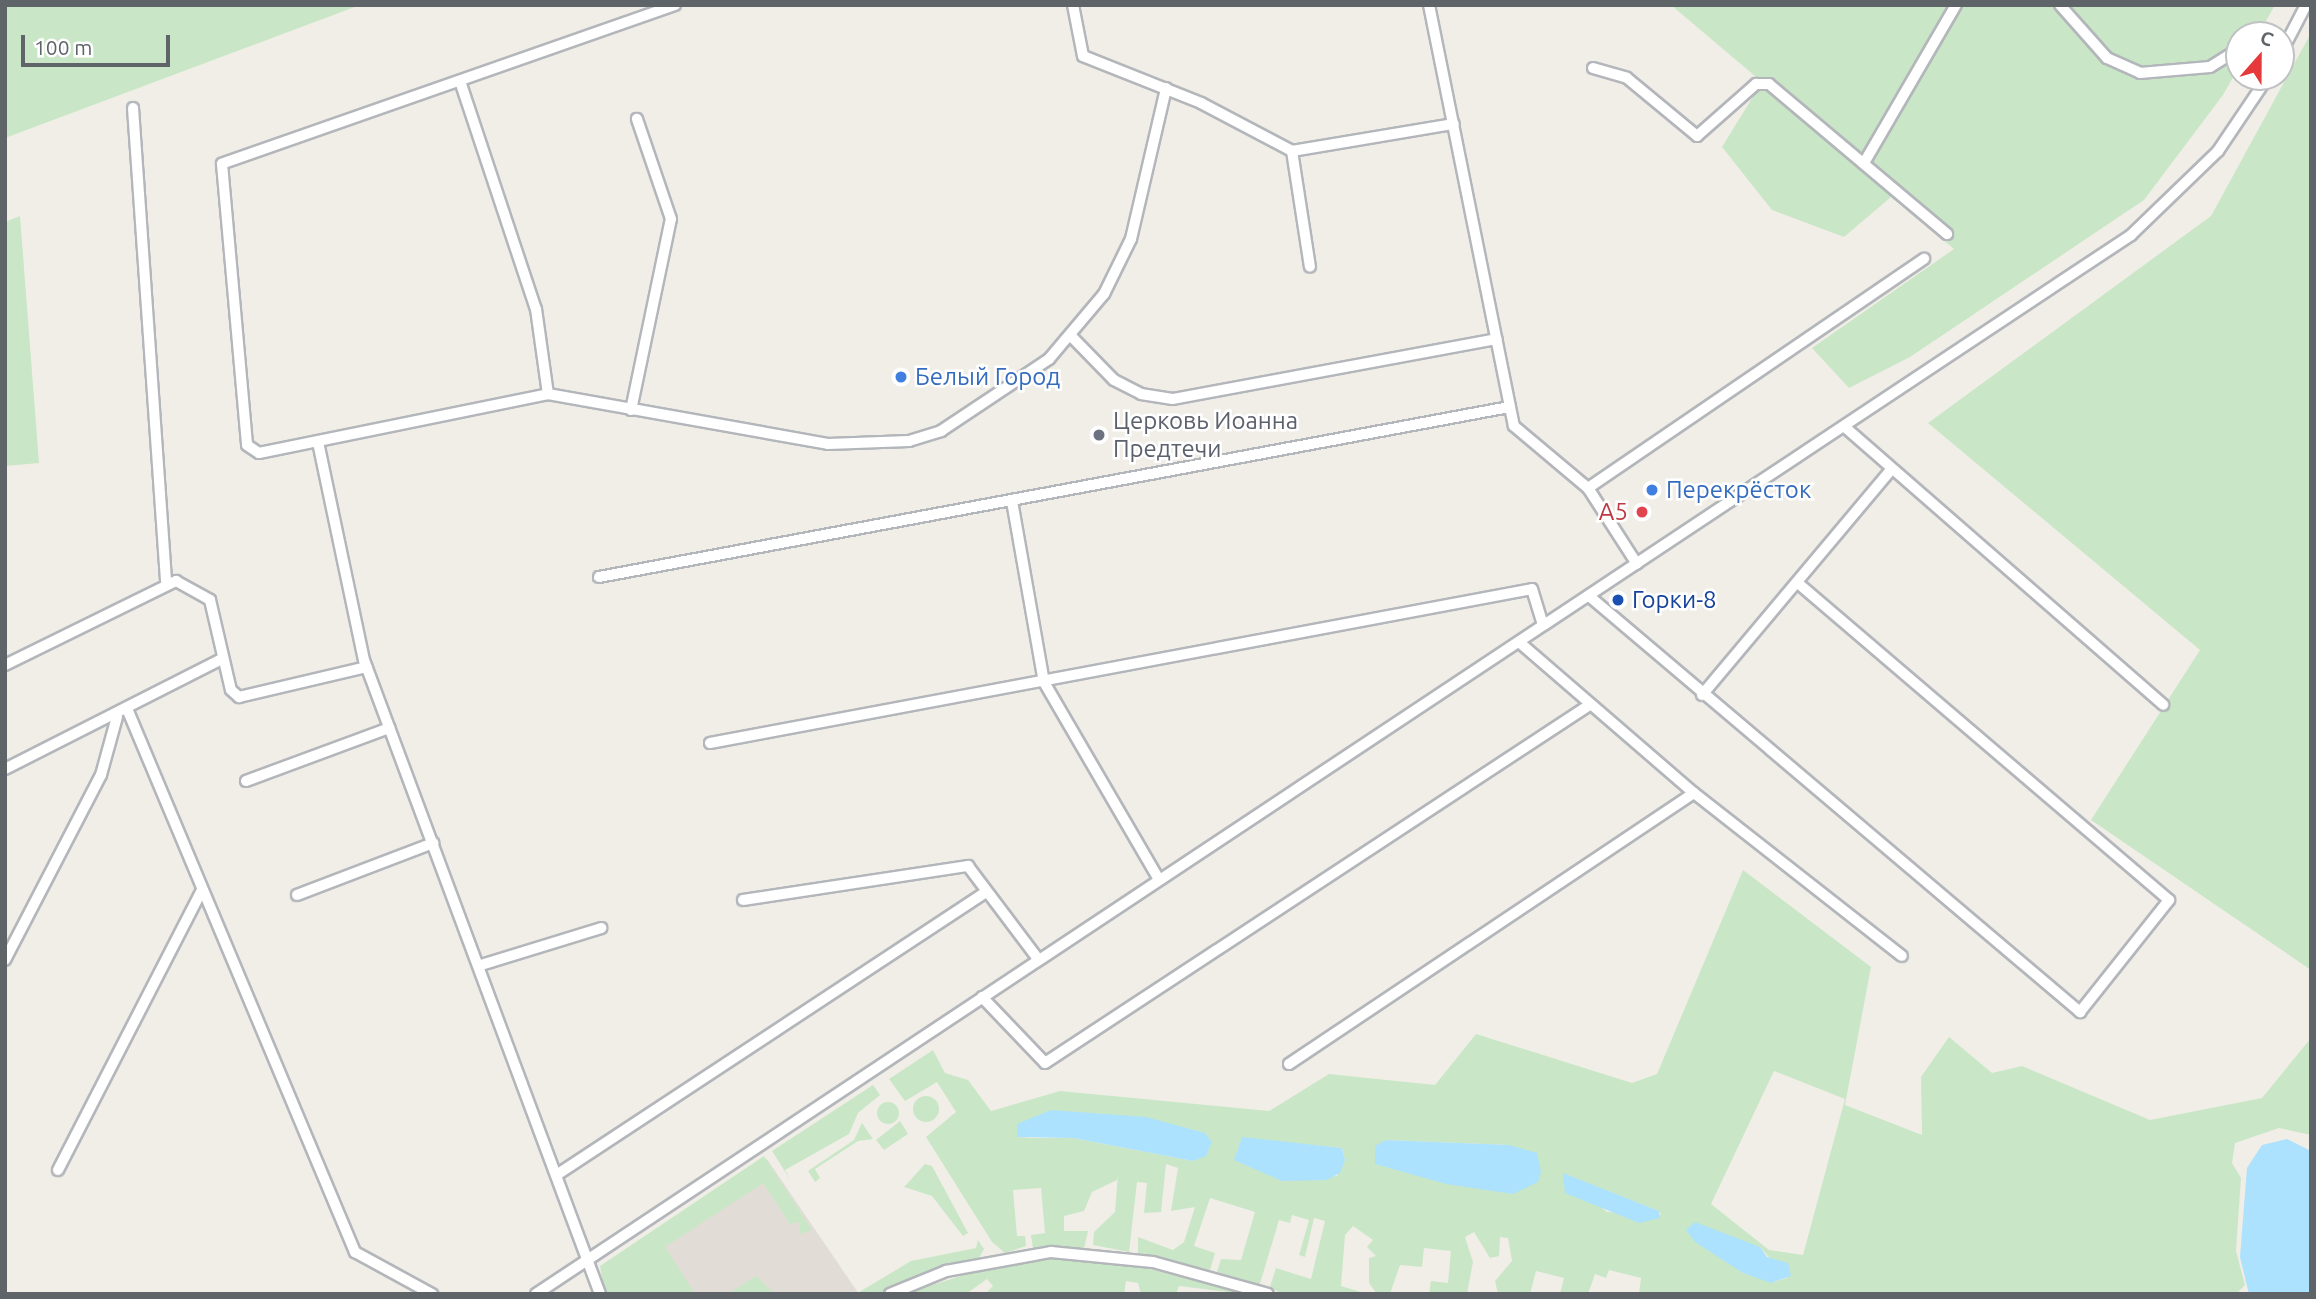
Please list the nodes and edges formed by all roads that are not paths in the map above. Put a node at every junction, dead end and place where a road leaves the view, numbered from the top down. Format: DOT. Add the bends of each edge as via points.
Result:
graph roads {
  1 [pos="675,5"];
  2 [pos="1073,5"];
  3 [pos="1429,5"];
  4 [pos="1956,5"];
  5 [pos="2060,5"];
  6 [pos="2306,5"];
  7 [pos="2295,25"];
  8 [pos="2225,58"];
  9 [pos="1593,68"];
  10 [pos="460,80"];
  11 [pos="1166,88"];
  12 [pos="2259,91"];
  13 [pos="133,108"];
  14 [pos="638,119"];
  15 [pos="1454,124"];
  16 [pos="1292,151"];
  17 [pos="1864,163"];
  18 [pos="1947,234"];
  19 [pos="1924,259"];
  20 [pos="1310,267"];
  21 [pos="1072,337"];
  22 [pos="1496,339"];
  23 [pos="548,394"];
  24 [pos="1508,407"];
  25 [pos="631,410"];
  26 [pos="1846,428"];
  27 [pos="318,442"];
  28 [pos="1889,472"];
  29 [pos="1588,488"];
  30 [pos="1012,501"];
  31 [pos="1637,564"];
  32 [pos="600,577"];
  33 [pos="166,583"];
  34 [pos="1799,584"];
  35 [pos="1589,596"];
  36 [pos="1543,624"];
  37 [pos="1519,642"];
  38 [pos="222,659"];
  39 [pos="5,665"];
  40 [pos="367,667"];
  41 [pos="1044,682"];
  42 [pos="1702,695"];
  43 [pos="1591,704"];
  44 [pos="2162,705"];
  45 [pos="128,711"];
  46 [pos="117,717"];
  47 [pos="389,728"];
  48 [pos="710,743"];
  49 [pos="5,769"];
  50 [pos="246,780"];
  51 [pos="1694,793"];
  52 [pos="433,843"];
  53 [pos="1158,878"];
  54 [pos="201,891"];
  55 [pos="986,892"];
  56 [pos="297,895"];
  57 [pos="743,900"];
  58 [pos="601,928"];
  59 [pos="1902,956"];
  60 [pos="1038,958"];
  61 [pos="5,960"];
  62 [pos="481,965"];
  63 [pos="982,997"];
  64 [pos="1289,1064"];
  65 [pos="58,1170"];
  66 [pos="558,1174"];
  67 [pos="586,1259"];
  68 [pos="432,1294"];
  69 [pos="536,1294"];
  70 [pos="600,1294"];
  71 [pos="890,1294"];
  72 [pos="1268,1294"];
  1 -- 10 [label="street"];
  2 -- 11 [label="street" via="1083,56"];
  3 -- 15 [label="street"];
  4 -- 17 [label="street"];
  5 -- 8 [label="street" via="2107,58 2140,73 2210,67"];
  6 -- 7 [label="street"];
  9 -- 17 [label="street" via="1627,78 1697,136 1756,85 1769,84"];
  10 -- 23 [label="street" via="536,309"];
  10 -- 27 [label="street" via="222,164 247,445 260,453"];
  11 -- 16 [label="street"];
  11 -- 21 [label="street" via="1131,239 1104,294"];
  12 -- 26 [label="street" via="2218,151 2131,235"];
  13 -- 33 [label="street"];
  14 -- 25 [label="street" via="671,219"];
  15 -- 16 [label="street"];
  15 -- 22 [label="street"];
  16 -- 20 [label="street"];
  17 -- 18 [label="street"];
  19 -- 29 [label="street"];
  21 -- 22 [label="street" via="1114,380 1141,394 1173,398"];
  21 -- 25 [label="street" via="995,400 909,441 786,440"];
  22 -- 24 [label="street"];
  23 -- 25 [label="street"];
  23 -- 27 [label="street"];
  24 -- 29 [label="street" via="1514,426"];
  24 -- 30 [label="street"];
  26 -- 28 [label="street"];
  26 -- 31 [label="street"];
  27 -- 40 [label="street"];
  28 -- 34 [label="street"];
  28 -- 44 [label="street"];
  29 -- 31 [label="street"];
  30 -- 32 [label="street"];
  30 -- 41 [label="street"];
  31 -- 35 [label="street"];
  33 -- 38 [label="street" via="191,585 210,600"];
  33 -- 39 [label="street"];
  34 -- 42 [label="street"];
  34 -- 42 [label="street" via="2169,900 2080,1012"];
  35 -- 36 [label="street"];
  35 -- 42 [label="street"];
  36 -- 37 [label="street"];
  36 -- 41 [label="street" via="1532,589"];
  37 -- 43 [label="street"];
  37 -- 53 [label="street"];
  38 -- 40 [label="street" via="231,690 250,699"];
  38 -- 45 [label="street"];
  40 -- 47 [label="street"];
  41 -- 48 [label="street"];
  41 -- 53 [label="street"];
  43 -- 51 [label="street"];
  43 -- 63 [label="street" via="1045,1063"];
  45 -- 46 [label="street"];
  45 -- 54 [label="street"];
  46 -- 49 [label="street"];
  46 -- 61 [label="street" via="101,775"];
  47 -- 50 [label="street"];
  47 -- 52 [label="street"];
  51 -- 59 [label="street"];
  51 -- 64 [label="street"];
  52 -- 56 [label="street"];
  52 -- 62 [label="street"];
  53 -- 60 [label="street"];
  54 -- 65 [label="street"];
  54 -- 68 [label="street" via="355,1252"];
  55 -- 57 [label="street" via="968,866"];
  55 -- 60 [label="street"];
  55 -- 66 [label="street"];
  58 -- 62 [label="street"];
  60 -- 63 [label="street"];
  62 -- 66 [label="street"];
  63 -- 67 [label="street"];
  66 -- 67 [label="street"];
  67 -- 69 [label="street"];
  67 -- 70 [label="street"];
  71 -- 72 [label="street" via="957,1268 1051,1252 1132,1258"];
}
